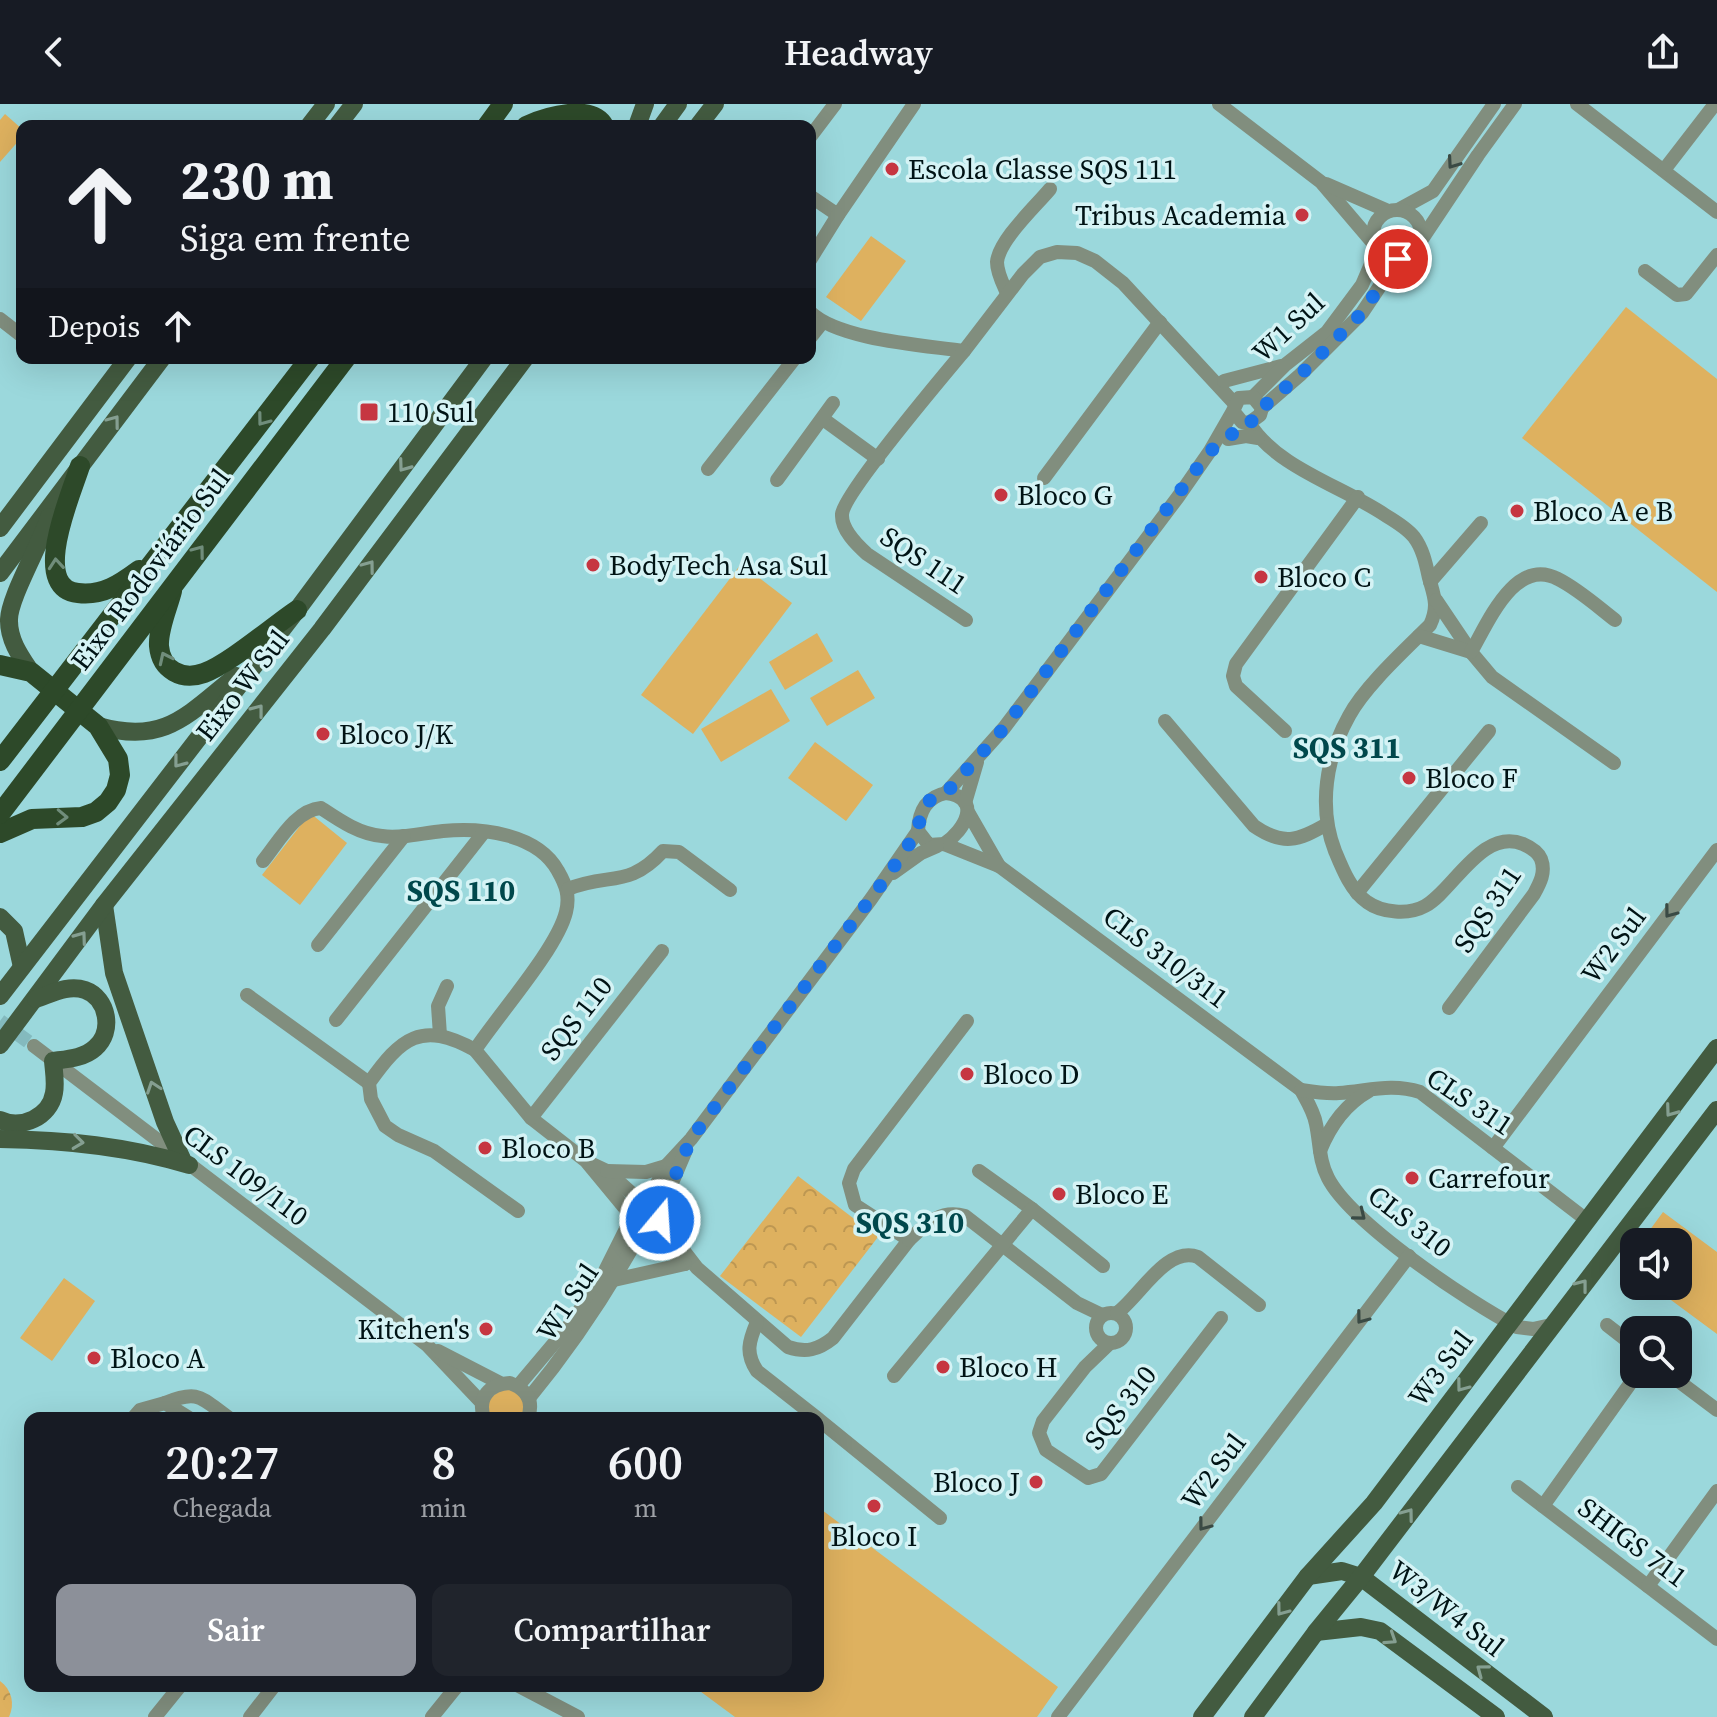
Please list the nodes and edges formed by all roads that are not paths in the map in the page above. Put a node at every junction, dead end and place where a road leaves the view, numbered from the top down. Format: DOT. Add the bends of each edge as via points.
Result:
graph roads {
  1 [pos="326,104"];
  2 [pos="354,104"];
  3 [pos="715,104"];
  4 [pos="835,104"];
  5 [pos="914,104"];
  6 [pos="1219,104"];
  7 [pos="1494,104"];
  8 [pos="1515,104"];
  9 [pos="1715,104"];
  10 [pos="1580,105"];
  11 [pos="314,120"];
  12 [pos="342,120"];
  13 [pos="539,120"];
  14 [pos="602,120"];
  15 [pos="703,120"];
  16 [pos="816,129"];
  17 [pos="1664,170"];
  18 [pos="1321,182"];
  19 [pos="1050,189"];
  20 [pos="816,200"];
  21 [pos="1394,210"];
  22 [pos="1717,212"];
  23 [pos="838,215"];
  24 [pos="1420,242"];
  25 [pos="1375,246"];
  26 [pos="816,250"];
  27 [pos="1717,255"];
  28 [pos="1398,259"];
  29 [pos="1645,271"];
  30 [pos="1007,293"];
  31 [pos="816,318"];
  32 [pos="0,319"];
  33 [pos="1160,322"];
  34 [pos="822,323"];
  35 [pos="816,330"];
  36 [pos="16,331"];
  37 [pos="964,351"];
  38 [pos="123,364"];
  39 [pos="157,364"];
  40 [pos="305,364"];
  41 [pos="341,364"];
  42 [pos="480,364"];
  43 [pos="521,364"];
  44 [pos="790,364"];
  45 [pos="1285,365"];
  46 [pos="1202,371"];
  47 [pos="1224,381"];
  48 [pos="833,403"];
  49 [pos="1248,409"];
  50 [pos="823,419"];
  51 [pos="1228,439"];
  52 [pos="1262,441"];
  53 [pos="1210,451"];
  54 [pos="878,459"];
  55 [pos="80,466"];
  56 [pos="708,469"];
  57 [pos="1044,478"];
  58 [pos="777,480"];
  59 [pos="1358,497"];
  60 [pos="55,500"];
  61 [pos="1481,523"];
  62 [pos="0,528"];
  63 [pos="159,556"];
  64 [pos="0,573"];
  65 [pos="1430,582"];
  66 [pos="174,583"];
  67 [pos="1436,600"];
  68 [pos="297,610"];
  69 [pos="966,620"];
  70 [pos="1615,620"];
  71 [pos="1419,636"];
  72 [pos="1471,652"];
  73 [pos="260,657"];
  74 [pos="0,665"];
  75 [pos="31,672"];
  76 [pos="1165,721"];
  77 [pos="98,726"];
  78 [pos="1285,731"];
  79 [pos="1489,731"];
  80 [pos="978,757"];
  81 [pos="0,761"];
  82 [pos="1614,763"];
  83 [pos="946,793"];
  84 [pos="966,808"];
  85 [pos="0,814"];
  86 [pos="1327,824"];
  87 [pos="918,831"];
  88 [pos="484,832"];
  89 [pos="0,833"];
  90 [pos="404,836"];
  91 [pos="940,845"];
  92 [pos="1717,850"];
  93 [pos="263,861"];
  94 [pos="999,866"];
  95 [pos="886,878"];
  96 [pos="568,889"];
  97 [pos="730,890"];
  98 [pos="1357,893"];
  99 [pos="104,905"];
  100 [pos="0,917"];
  101 [pos="318,945"];
  102 [pos="662,951"];
  103 [pos="22,967"];
  104 [pos="447,986"];
  105 [pos="247,995"];
  106 [pos="0,996"];
  107 [pos="35,1000"];
  108 [pos="1449,1008"];
  109 [pos="336,1020"];
  110 [pos="967,1021"];
  111 [pos="440,1035"];
  112 [pos="0,1045"];
  113 [pos="34,1046"];
  114 [pos="1717,1048"];
  115 [pos="475,1050"];
  116 [pos="53,1061"];
  117 [pos="369,1083"];
  118 [pos="1374,1087"];
  119 [pos="1301,1090"];
  120 [pos="1717,1110"];
  121 [pos="531,1118"];
  122 [pos="0,1120"];
  123 [pos="0,1139"];
  124 [pos="691,1139"];
  125 [pos="1493,1148"];
  126 [pos="1320,1151"];
  127 [pos="586,1161"];
  128 [pos="186,1162"];
  129 [pos="666,1166"];
  130 [pos="607,1171"];
  131 [pos="979,1171"];
  132 [pos="644,1201"];
  133 [pos="1032,1209"];
  134 [pos="518,1211"];
  135 [pos="660,1216"];
  136 [pos="629,1217"];
  137 [pos="1588,1221"];
  138 [pos="645,1232"];
  139 [pos="909,1240"];
  140 [pos="1003,1245"];
  141 [pos="1409,1256"];
  142 [pos="691,1266"];
  143 [pos="1103,1266"];
  144 [pos="614,1280"];
  145 [pos="1259,1305"];
  146 [pos="1221,1318"];
  147 [pos="757,1322"];
  148 [pos="1509,1323"];
  149 [pos="1551,1325"];
  150 [pos="1607,1325"];
  151 [pos="1108,1327"];
  152 [pos="1620,1335"];
  153 [pos="427,1345"];
  154 [pos="894,1376"];
  155 [pos="500,1383"];
  156 [pos="518,1386"];
  157 [pos="1627,1388"];
  158 [pos="1688,1388"];
  159 [pos="529,1398"];
  160 [pos="165,1403"];
  161 [pos="483,1410"];
  162 [pos="1717,1410"];
  163 [pos="138,1412"];
  164 [pos="179,1412"];
  165 [pos="221,1412"];
  166 [pos="530,1412"];
  167 [pos="809,1412"];
  168 [pos="824,1424"];
  169 [pos="1518,1487"];
  170 [pos="1717,1491"];
  171 [pos="1543,1506"];
  172 [pos="940,1518"];
  173 [pos="1375,1557"];
  174 [pos="1308,1576"];
  175 [pos="1361,1577"];
  176 [pos="1648,1586"];
  177 [pos="1389,1600"];
  178 [pos="1316,1632"];
  179 [pos="1717,1639"];
  180 [pos="175,1692"];
  181 [pos="269,1692"];
  182 [pos="452,1692"];
  183 [pos="530,1692"];
  184 [pos="1517,1696"];
  185 [pos="155,1717"];
  186 [pos="250,1717"];
  187 [pos="432,1717"];
  188 [pos="578,1717"];
  189 [pos="1058,1717"];
  190 [pos="1202,1717"];
  191 [pos="1253,1717"];
  192 [pos="1497,1717"];
  193 [pos="1544,1717"];
  1 -- 11 [label="main road"];
  2 -- 12 [label="main road"];
  3 -- 15 [label="main road"];
  4 -- 16 [label="street"];
  5 -- 23 [label="street"];
  6 -- 18 [label="street"];
  7 -- 21 [label="street, one-way" via="1433,191"];
  8 -- 24 [label="street"];
  9 -- 17 [label="street"];
  10 -- 17 [label="street"];
  13 -- 14 [label="highway" via="573,107 590,110"];
  17 -- 22 [label="street"];
  18 -- 21 [label="street"];
  18 -- 25 [label="street"];
  19 -- 30 [label="street" via="1003,245 997,262"];
  20 -- 23 [label="street"];
  21 -- 24 [label="street" via="1416,217"];
  21 -- 25 [label="street" via="1377,218 1372,230"];
  23 -- 26 [label="street"];
  24 -- 28 [label="street"];
  25 -- 28 [label="street"];
  25 -- 45 [label="street, W1 Sul" via="1351,302 1327,332"];
  27 -- 29 [label="street" via="1682,295"];
  28 -- 49 [label="street, W1 Sul" via="1362,313 1300,375"];
  30 -- 33 [label="street, SQS 111" via="1040,257 1077,253 1123,283"];
  30 -- 37 [label="street, SQS 111"];
  31 -- 34 [label="street"];
  32 -- 36 [label="street"];
  33 -- 46 [label="street, SQS 111"];
  33 -- 57 [label="street"];
  34 -- 35 [label="street"];
  34 -- 37 [label="street"];
  37 -- 54 [label="street, SQS 111"];
  38 -- 62 [label="main road"];
  55 -- 39 [label="main road, one-way"];
  40 -- 63 [label="highway, Eixo Rodoviário Sul, one-way"];
  66 -- 41 [label="highway, Eixo Rodoviário Sul, one-way"];
  42 -- 68 [label="main road, Eixo W Sul, one-way"];
  99 -- 43 [label="main road, Eixo W Sul, one-way" via="322,629"];
  44 -- 56 [label="street"];
  45 -- 47 [label="street"];
  45 -- 49 [label="street, W1 Sul"];
  46 -- 47 [label="street, SQS 111"];
  46 -- 49 [label="street, SQS 111"];
  47 -- 49 [label="street, SQS 111"];
  48 -- 50 [label="street"];
  49 -- 51 [label="street, W1 Sul"];
  49 -- 52 [label="street"];
  49 -- 53 [label="street, W1 Sul"];
  50 -- 54 [label="street"];
  50 -- 58 [label="street"];
  51 -- 52 [label="street" via="1246,436"];
  51 -- 53 [label="street, W1 Sul"];
  52 -- 59 [label="street" via="1279,457"];
  53 -- 80 [label="street, W1 Sul"];
  54 -- 69 [label="street, SQS 111" via="842,514 853,541"];
  55 -- 60 [label="main road"];
  63 -- 55 [label="highway, one-way" via="115,587 91,595 72,593 59,583 55,548"];
  59 -- 65 [label="street" via="1414,537"];
  59 -- 78 [label="street" via="1236,664 1236,686"];
  60 -- 64 [label="main road"];
  60 -- 75 [label="main road" via="11,603 12,640"];
  61 -- 65 [label="street"];
  63 -- 81 [label="highway, Eixo Rodoviário Sul"];
  65 -- 67 [label="street"];
  68 -- 66 [label="highway, one-way" via="206,673 181,676 162,659 158,643"];
  66 -- 85 [label="highway, Eixo Rodoviário Sul"];
  67 -- 71 [label="street" via="1436,613"];
  67 -- 72 [label="street"];
  68 -- 73 [label="main road, Eixo W Sul"];
  70 -- 72 [label="street" via="1559,579 1535,574 1506,592"];
  71 -- 72 [label="street"];
  71 -- 86 [label="street" via="1349,715 1323,793"];
  72 -- 82 [label="street" via="1492,677"];
  73 -- 77 [label="main road" via="158,731"];
  73 -- 103 [label="main road, Eixo W Sul, one-way"];
  74 -- 75 [label="highway"];
  75 -- 77 [label="highway"];
  76 -- 86 [label="street" via="1254,826 1270,837 1300,838"];
  89 -- 77 [label="highway, one-way" via="32,819 82,817 108,802 120,775 118,759"];
  79 -- 98 [label="street"];
  80 -- 83 [label="street, W1 Sul"];
  80 -- 84 [label="street, W1 Sul"];
  83 -- 84 [label="street"];
  83 -- 87 [label="street" via="936,795 921,811"];
  84 -- 91 [label="street" via="959,831"];
  84 -- 94 [label="street, CLS 310/311"];
  86 -- 98 [label="street"];
  87 -- 91 [label="street" via="924,841"];
  87 -- 95 [label="street"];
  88 -- 90 [label="street"];
  88 -- 96 [label="street" via="519,838 538,849 552,859"];
  88 -- 109 [label="street"];
  90 -- 93 [label="street" via="359,830 316,808 298,818"];
  90 -- 101 [label="street"];
  91 -- 94 [label="street, CLS 310/311"];
  91 -- 95 [label="street"];
  92 -- 125 [label="street, W2 Sul, one-way"];
  94 -- 119 [label="street, CLS 310/311"];
  95 -- 124 [label="street"];
  96 -- 97 [label="street" via="635,875 663,851 693,860"];
  96 -- 115 [label="street" via="557,932"];
  98 -- 108 [label="street, SQS 311" via="1382,909 1423,908 1484,850 1518,842 1533,849 1541,859 1543,876 1534,894"];
  107 -- 99 [label="main road, Eixo W Sul, one-way"];
  128 -- 99 [label="main road, one-way" via="165,1122 114,973"];
  100 -- 103 [label="main road" via="14,931"];
  102 -- 121 [label="street, SQS 110"];
  103 -- 106 [label="main road, Eixo W Sul"];
  104 -- 111 [label="street" via="438,1006"];
  105 -- 117 [label="street"];
  107 -- 112 [label="main road, Eixo W Sul"];
  107 -- 116 [label="main road" via="65,988 83,989 104,1007 107,1023 96,1047"];
  110 -- 139 [label="street" via="854,1169 849,1183 855,1205"];
  111 -- 115 [label="street"];
  111 -- 117 [label="street" via="404,1043"];
  113 -- 116 [label="street, CLS 109/110"];
  114 -- 137 [label="main road, W3 Sul, one-way"];
  115 -- 121 [label="street"];
  116 -- 122 [label="main road" via="54,1096 47,1109 20,1123"];
  116 -- 128 [label="street, CLS 109/110"];
  117 -- 134 [label="street" via="385,1126 434,1151"];
  118 -- 119 [label="street, CLS 311" via="1333,1093"];
  118 -- 125 [label="street, CLS 311" via="1420,1092"];
  118 -- 126 [label="street" via="1343,1112"];
  119 -- 126 [label="street, CLS 310" via="1316,1122"];
  149 -- 120 [label="main road, one-way"];
  121 -- 127 [label="street"];
  123 -- 128 [label="main road, one-way" via="61,1140"];
  124 -- 129 [label="street"];
  124 -- 135 [label="street"];
  125 -- 137 [label="street, CLS 311"];
  126 -- 141 [label="street, CLS 310, one-way" via="1327,1176 1346,1204"];
  127 -- 130 [label="street"];
  127 -- 136 [label="street"];
  128 -- 153 [label="street, CLS 109/110"];
  129 -- 130 [label="street" via="646,1172"];
  129 -- 132 [label="street"];
  130 -- 132 [label="street"];
  131 -- 133 [label="street"];
  132 -- 135 [label="street" via="655,1204"];
  132 -- 136 [label="street" via="633,1206"];
  133 -- 140 [label="street"];
  133 -- 143 [label="street"];
  135 -- 138 [label="street" via="656,1227"];
  135 -- 142 [label="street"];
  136 -- 138 [label="street" via="634,1228"];
  136 -- 156 [label="street, W1 Sul" via="579,1312"];
  137 -- 148 [label="main road, W3 Sul"];
  138 -- 142 [label="street"];
  138 -- 144 [label="street, W1 Sul"];
  139 -- 140 [label="street" via="930,1221 954,1213"];
  139 -- 147 [label="street" via="825,1345 799,1351"];
  140 -- 151 [label="street"];
  140 -- 154 [label="street"];
  141 -- 148 [label="street, CLS 310"];
  141 -- 189 [label="street, W2 Sul, one-way"];
  142 -- 144 [label="street"];
  142 -- 147 [label="street"];
  144 -- 159 [label="street, W1 Sul"];
  145 -- 151 [label="street, SQS 310" via="1189,1254 1169,1260"];
  146 -- 151 [label="street, SQS 310" via="1101,1474 1083,1477 1046,1450 1039,1433"];
  147 -- 167 [label="street" via="749,1343 751,1362"];
  148 -- 149 [label="street" via="1526,1329"];
  148 -- 174 [label="main road, W3 Sul, one-way" via="1374,1503"];
  173 -- 149 [label="main road, one-way"];
  150 -- 152 [label="street"];
  153 -- 155 [label="street, CLS 109/110"];
  153 -- 161 [label="street, CLS 109/110"];
  155 -- 156 [label="street, CLS 109/110"];
  155 -- 161 [label="street" via="485,1394"];
  156 -- 159 [label="street"];
  157 -- 171 [label="street"];
  158 -- 162 [label="street"];
  159 -- 166 [label="street"];
  160 -- 163 [label="street"];
  160 -- 164 [label="street"];
  160 -- 165 [label="street" via="197,1395"];
  168 -- 172 [label="street"];
  169 -- 171 [label="street, SHIGS 711"];
  170 -- 176 [label="street"];
  171 -- 176 [label="street, SHIGS 711"];
  173 -- 175 [label="main road"];
  173 -- 177 [label="main road"];
  174 -- 175 [label="main road, W3/W4 Sul" via="1342,1571"];
  174 -- 190 [label="main road, W3 Sul, one-way"];
  175 -- 177 [label="main road, W3/W4 Sul"];
  175 -- 178 [label="main road"];
  176 -- 179 [label="street, SHIGS 711"];
  184 -- 177 [label="main road, W3/W4 Sul, one-way"];
  178 -- 191 [label="main road"];
  178 -- 192 [label="main road, W3/W4 Sul, one-way" via="1361,1627 1380,1631"];
  180 -- 185 [label="street"];
  181 -- 186 [label="street"];
  182 -- 187 [label="street"];
  183 -- 188 [label="street"];
  184 -- 192 [label="main road"];
  184 -- 193 [label="main road, W3/W4 Sul"];
}
